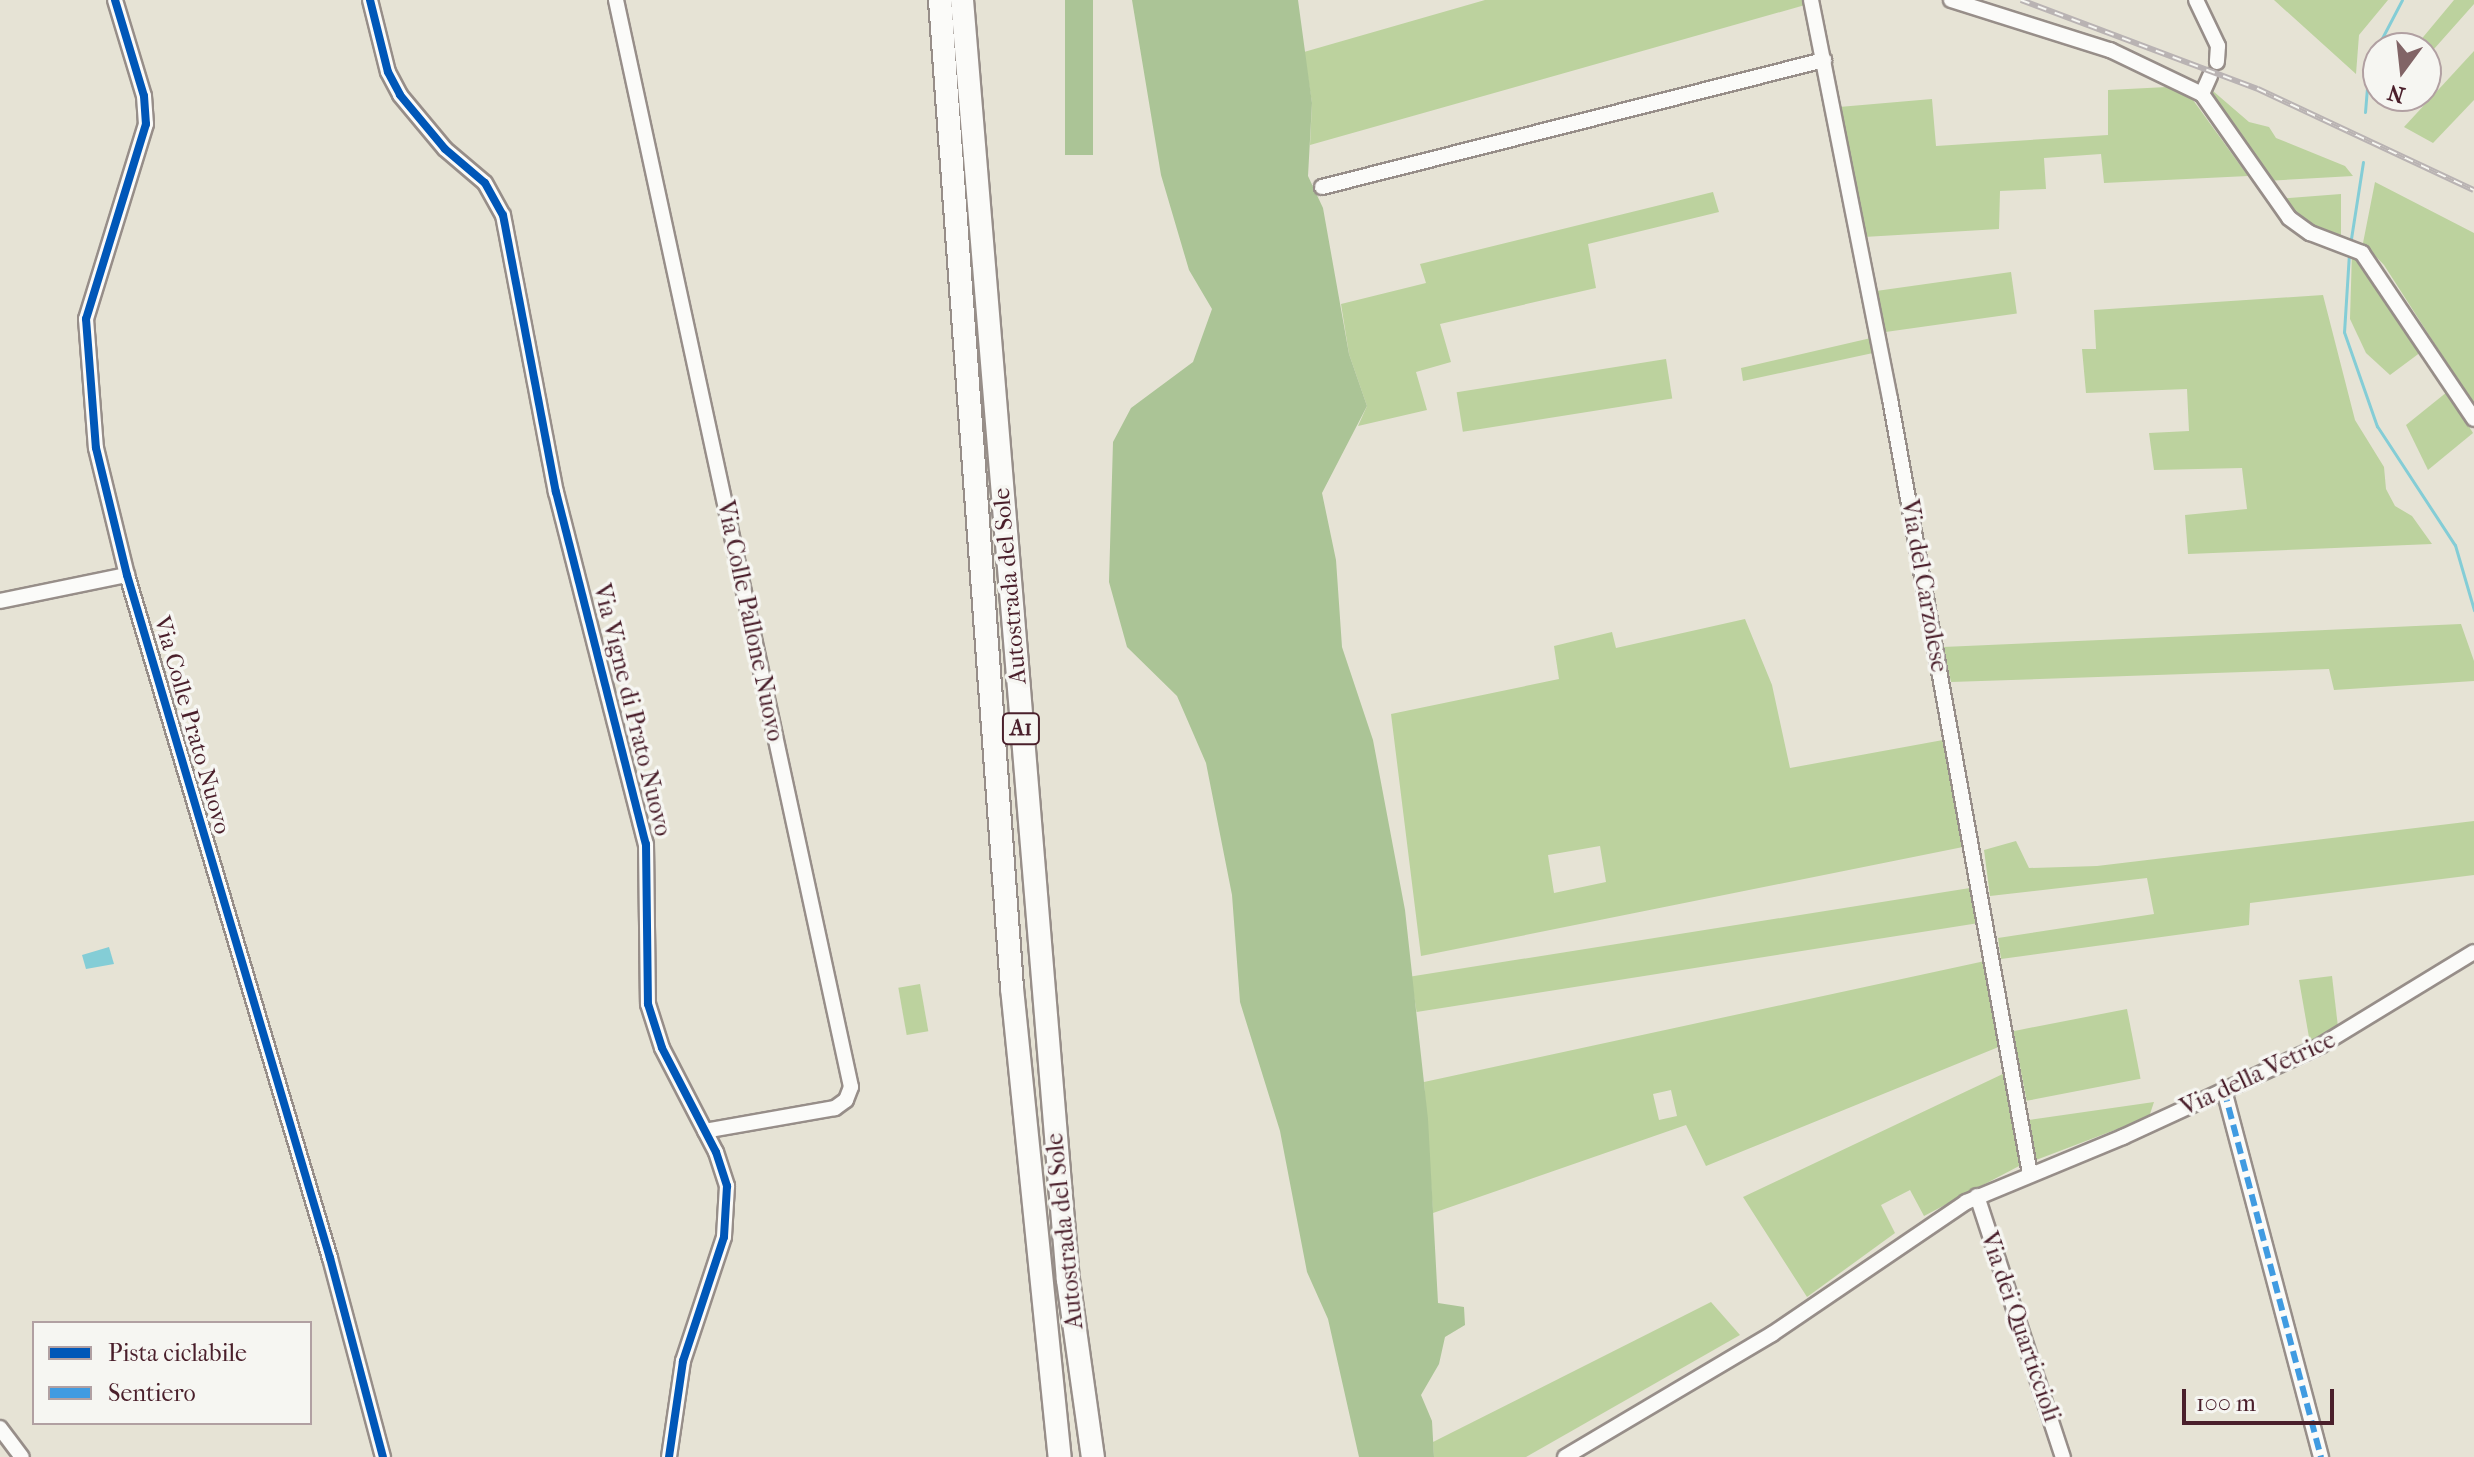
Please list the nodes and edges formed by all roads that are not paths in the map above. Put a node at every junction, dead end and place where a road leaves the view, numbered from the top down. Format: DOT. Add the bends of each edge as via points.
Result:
graph roads {
  1 [pos="115,0"];
  2 [pos="370,0"];
  3 [pos="616,0"];
  4 [pos="940,0"];
  5 [pos="962,0"];
  6 [pos="1811,0"];
  7 [pos="1951,0"];
  8 [pos="2196,0"];
  9 [pos="1824,60"];
  10 [pos="2217,62"];
  11 [pos="2210,76"];
  12 [pos="2202,94"];
  13 [pos="1322,187"];
  14 [pos="2474,419"];
  15 [pos="127,575"];
  16 [pos="0,601"];
  17 [pos="2474,952"];
  18 [pos="2224,1090"];
  19 [pos="705,1131"];
  20 [pos="2030,1174"];
  21 [pos="1977,1196"];
  22 [pos="0,1428"];
  23 [pos="1582,1453"];
  24 [pos="22,1457"];
  25 [pos="383,1457"];
  26 [pos="669,1457"];
  27 [pos="1060,1457"];
  28 [pos="1093,1457"];
  29 [pos="1565,1457"];
  30 [pos="2063,1457"];
  31 [pos="2321,1457"];
  1 -- 15 [label="street, Via Colle Prato Nuovo" via="144,96 146,124 85,329 96,448"];
  2 -- 19 [label="street, Via Vigne di Prato Nuovo" via="388,72 400,95 445,149 485,183 503,215 556,492 646,844 648,1004 675,1077"];
  3 -- 19 [label="street, Via Colle Pallone Nuovo" via="851,1087 844,1102 833,1108"];
  4 -- 27 [label="highway, Autostrada del Sole / A1" via="1012,988"];
  5 -- 28 [label="highway, Autostrada del Sole / A1" via="1068,1280"];
  6 -- 9 [label="street, Via del Carzolese"];
  7 -- 12 [label="street" via="2110,50"];
  8 -- 10 [label="street" via="2218,46"];
  9 -- 13 [label="street"];
  9 -- 20 [label="street, Via del Carzolese"];
  11 -- 12 [label="street"];
  12 -- 14 [label="street" via="2285,214 2310,233 2359,251"];
  15 -- 16 [label="street"];
  15 -- 25 [label="street, Via Colle Prato Nuovo" via="330,1258"];
  17 -- 18 [label="street, Via della Vetrice" via="2361,1024"];
  18 -- 20 [label="street, Via della Vetrice"];
  18 -- 31 [label="street"];
  19 -- 26 [label="street, Via Vigne di Prato Nuovo" via="727,1186 724,1237 683,1361"];
  20 -- 21 [label="street, Via della Vetrice"];
  21 -- 23 [label="street, Via della Vetrice"];
  21 -- 30 [label="street, Via dei Quarticcioli"];
  22 -- 24 [label="street"];
  23 -- 29 [label="street, Via della Vetrice"];
}
